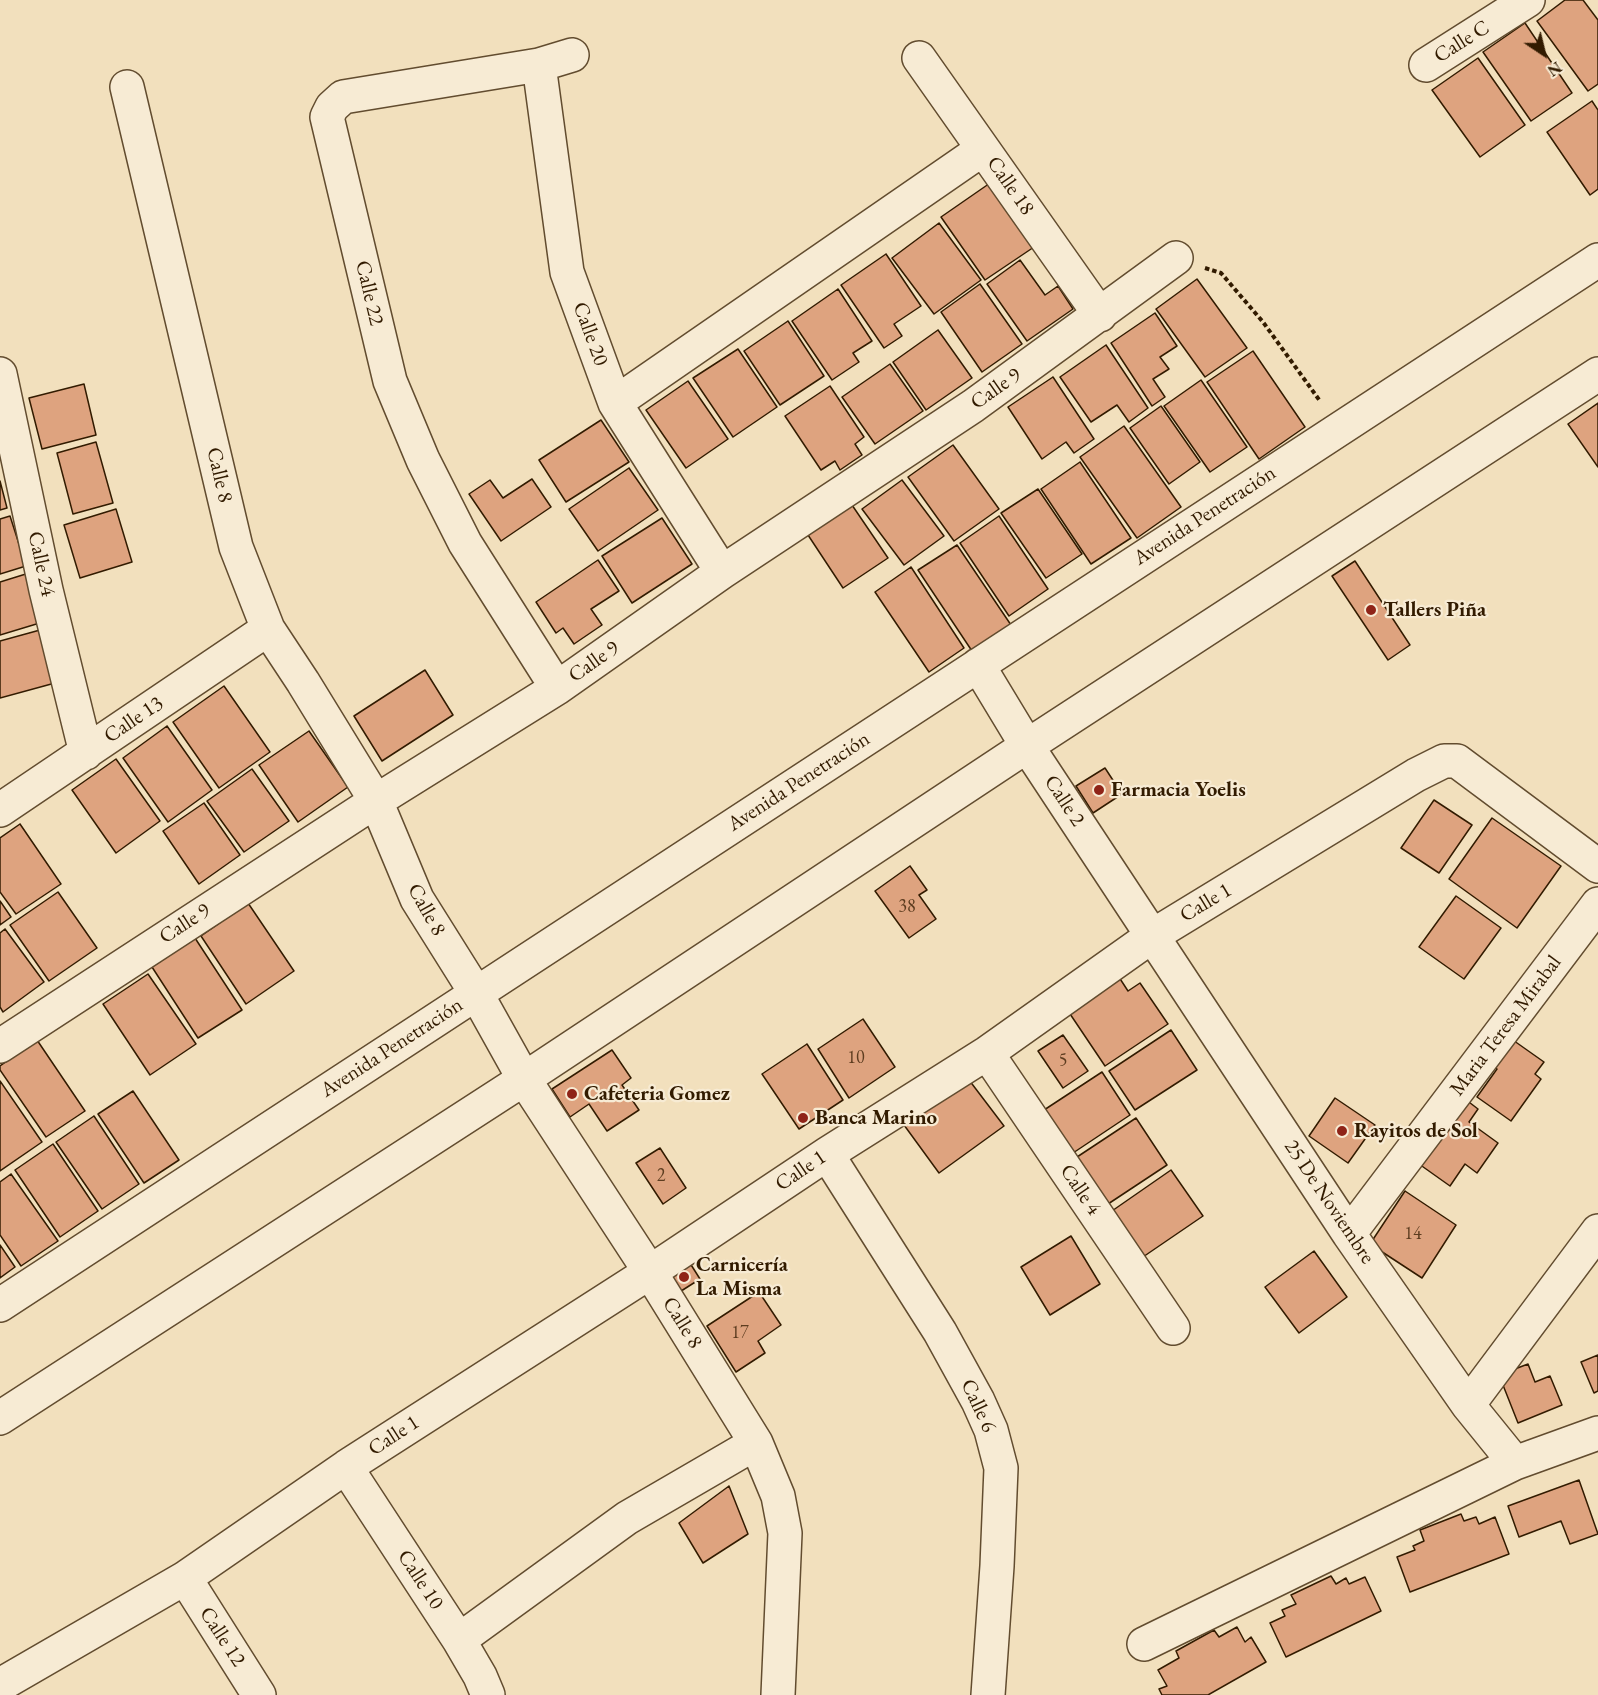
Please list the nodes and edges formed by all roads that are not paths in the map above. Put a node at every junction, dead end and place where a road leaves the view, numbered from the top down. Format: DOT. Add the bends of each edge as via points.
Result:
graph roads {
  1 [pos="1528,0"];
  2 [pos="572,55"];
  3 [pos="919,58"];
  4 [pos="1426,64"];
  5 [pos="538,65"];
  6 [pos="127,87"];
  7 [pos="983,149"];
  8 [pos="1176,258"];
  9 [pos="1598,260"];
  10 [pos="1100,315"];
  11 [pos="0,374"];
  12 [pos="1598,374"];
  13 [pos="615,403"];
  14 [pos="722,572"];
  15 [pos="268,629"];
  16 [pos="978,665"];
  17 [pos="556,688"];
  18 [pos="1027,746"];
  19 [pos="86,753"];
  20 [pos="375,801"];
  21 [pos="0,810"];
  22 [pos="1598,866"];
  23 [pos="1598,904"];
  24 [pos="1152,936"];
  25 [pos="476,993"];
  26 [pos="0,1046"];
  27 [pos="987,1053"];
  28 [pos="524,1078"];
  29 [pos="827,1154"];
  30 [pos="1598,1231"];
  31 [pos="1349,1234"];
  32 [pos="650,1272"];
  33 [pos="0,1305"];
  34 [pos="1173,1328"];
  35 [pos="1468,1405"];
  36 [pos="0,1418"];
  37 [pos="1598,1433"];
  38 [pos="756,1443"];
  39 [pos="1515,1463"];
  40 [pos="346,1467"];
  41 [pos="185,1578"];
  42 [pos="459,1640"];
  43 [pos="1144,1644"];
  44 [pos="0,1685"];
  45 [pos="260,1695"];
  46 [pos="488,1695"];
  47 [pos="778,1695"];
  48 [pos="988,1695"];
  1 -- 4 [label="street, Calle C"];
  2 -- 5 [label="street, Calle 22"];
  3 -- 7 [label="street, Calle 18"];
  5 -- 13 [label="street, Calle 20" via="567,272"];
  5 -- 17 [label="street, Calle 22" via="343,98 327,117 390,381 423,460 465,543"];
  6 -- 15 [label="street, Calle 8" via="236,547"];
  7 -- 10 [label="street, Calle 18"];
  7 -- 13 [label="street"];
  8 -- 10 [label="street, Calle 9"];
  9 -- 16 [label="street, Avenida Penetración"];
  10 -- 14 [label="street, Calle 9" via="973,406"];
  11 -- 19 [label="street, Calle 24"];
  12 -- 18 [label="street"];
  13 -- 14 [label="street, Calle 20"];
  14 -- 17 [label="street, Calle 9"];
  15 -- 19 [label="street, Calle 13"];
  15 -- 20 [label="street, Calle 8"];
  16 -- 18 [label="street, Calle 2"];
  16 -- 25 [label="street, Avenida Penetración"];
  17 -- 20 [label="street, Calle 9"];
  18 -- 24 [label="street, Calle 2"];
  18 -- 28 [label="street"];
  19 -- 21 [label="street, Calle 13"];
  20 -- 25 [label="street, Calle 8" via="417,899"];
  20 -- 26 [label="street, Calle 9"];
  22 -- 24 [label="street, Calle 1" via="1456,761 1444,761"];
  23 -- 31 [label="street, Maria Teresa Mirabal"];
  24 -- 27 [label="street, Calle 1"];
  24 -- 31 [label="street, 25 De Noviembre"];
  25 -- 28 [label="street, Calle 8"];
  25 -- 33 [label="street, Avenida Penetración"];
  27 -- 29 [label="street, Calle 1"];
  27 -- 34 [label="street, Calle 4"];
  28 -- 32 [label="street, Calle 8"];
  28 -- 36 [label="street"];
  29 -- 32 [label="street, Calle 1"];
  29 -- 48 [label="street, Calle 6" via="940,1332 992,1430 1001,1468"];
  30 -- 35 [label="street"];
  31 -- 35 [label="street, 25 De Noviembre"];
  32 -- 38 [label="street, Calle 8"];
  32 -- 40 [label="street, Calle 1"];
  35 -- 39 [label="street, 25 De Noviembre"];
  37 -- 39 [label="street"];
  38 -- 42 [label="street" via="627,1518"];
  38 -- 47 [label="street, Calle 8" via="778,1496 785,1533"];
  39 -- 43 [label="street"];
  40 -- 41 [label="street, Calle 1"];
  40 -- 42 [label="street, Calle 10"];
  41 -- 44 [label="street, Calle 1"];
  41 -- 45 [label="street, Calle 12"];
  42 -- 46 [label="street, Calle 10"];
}
